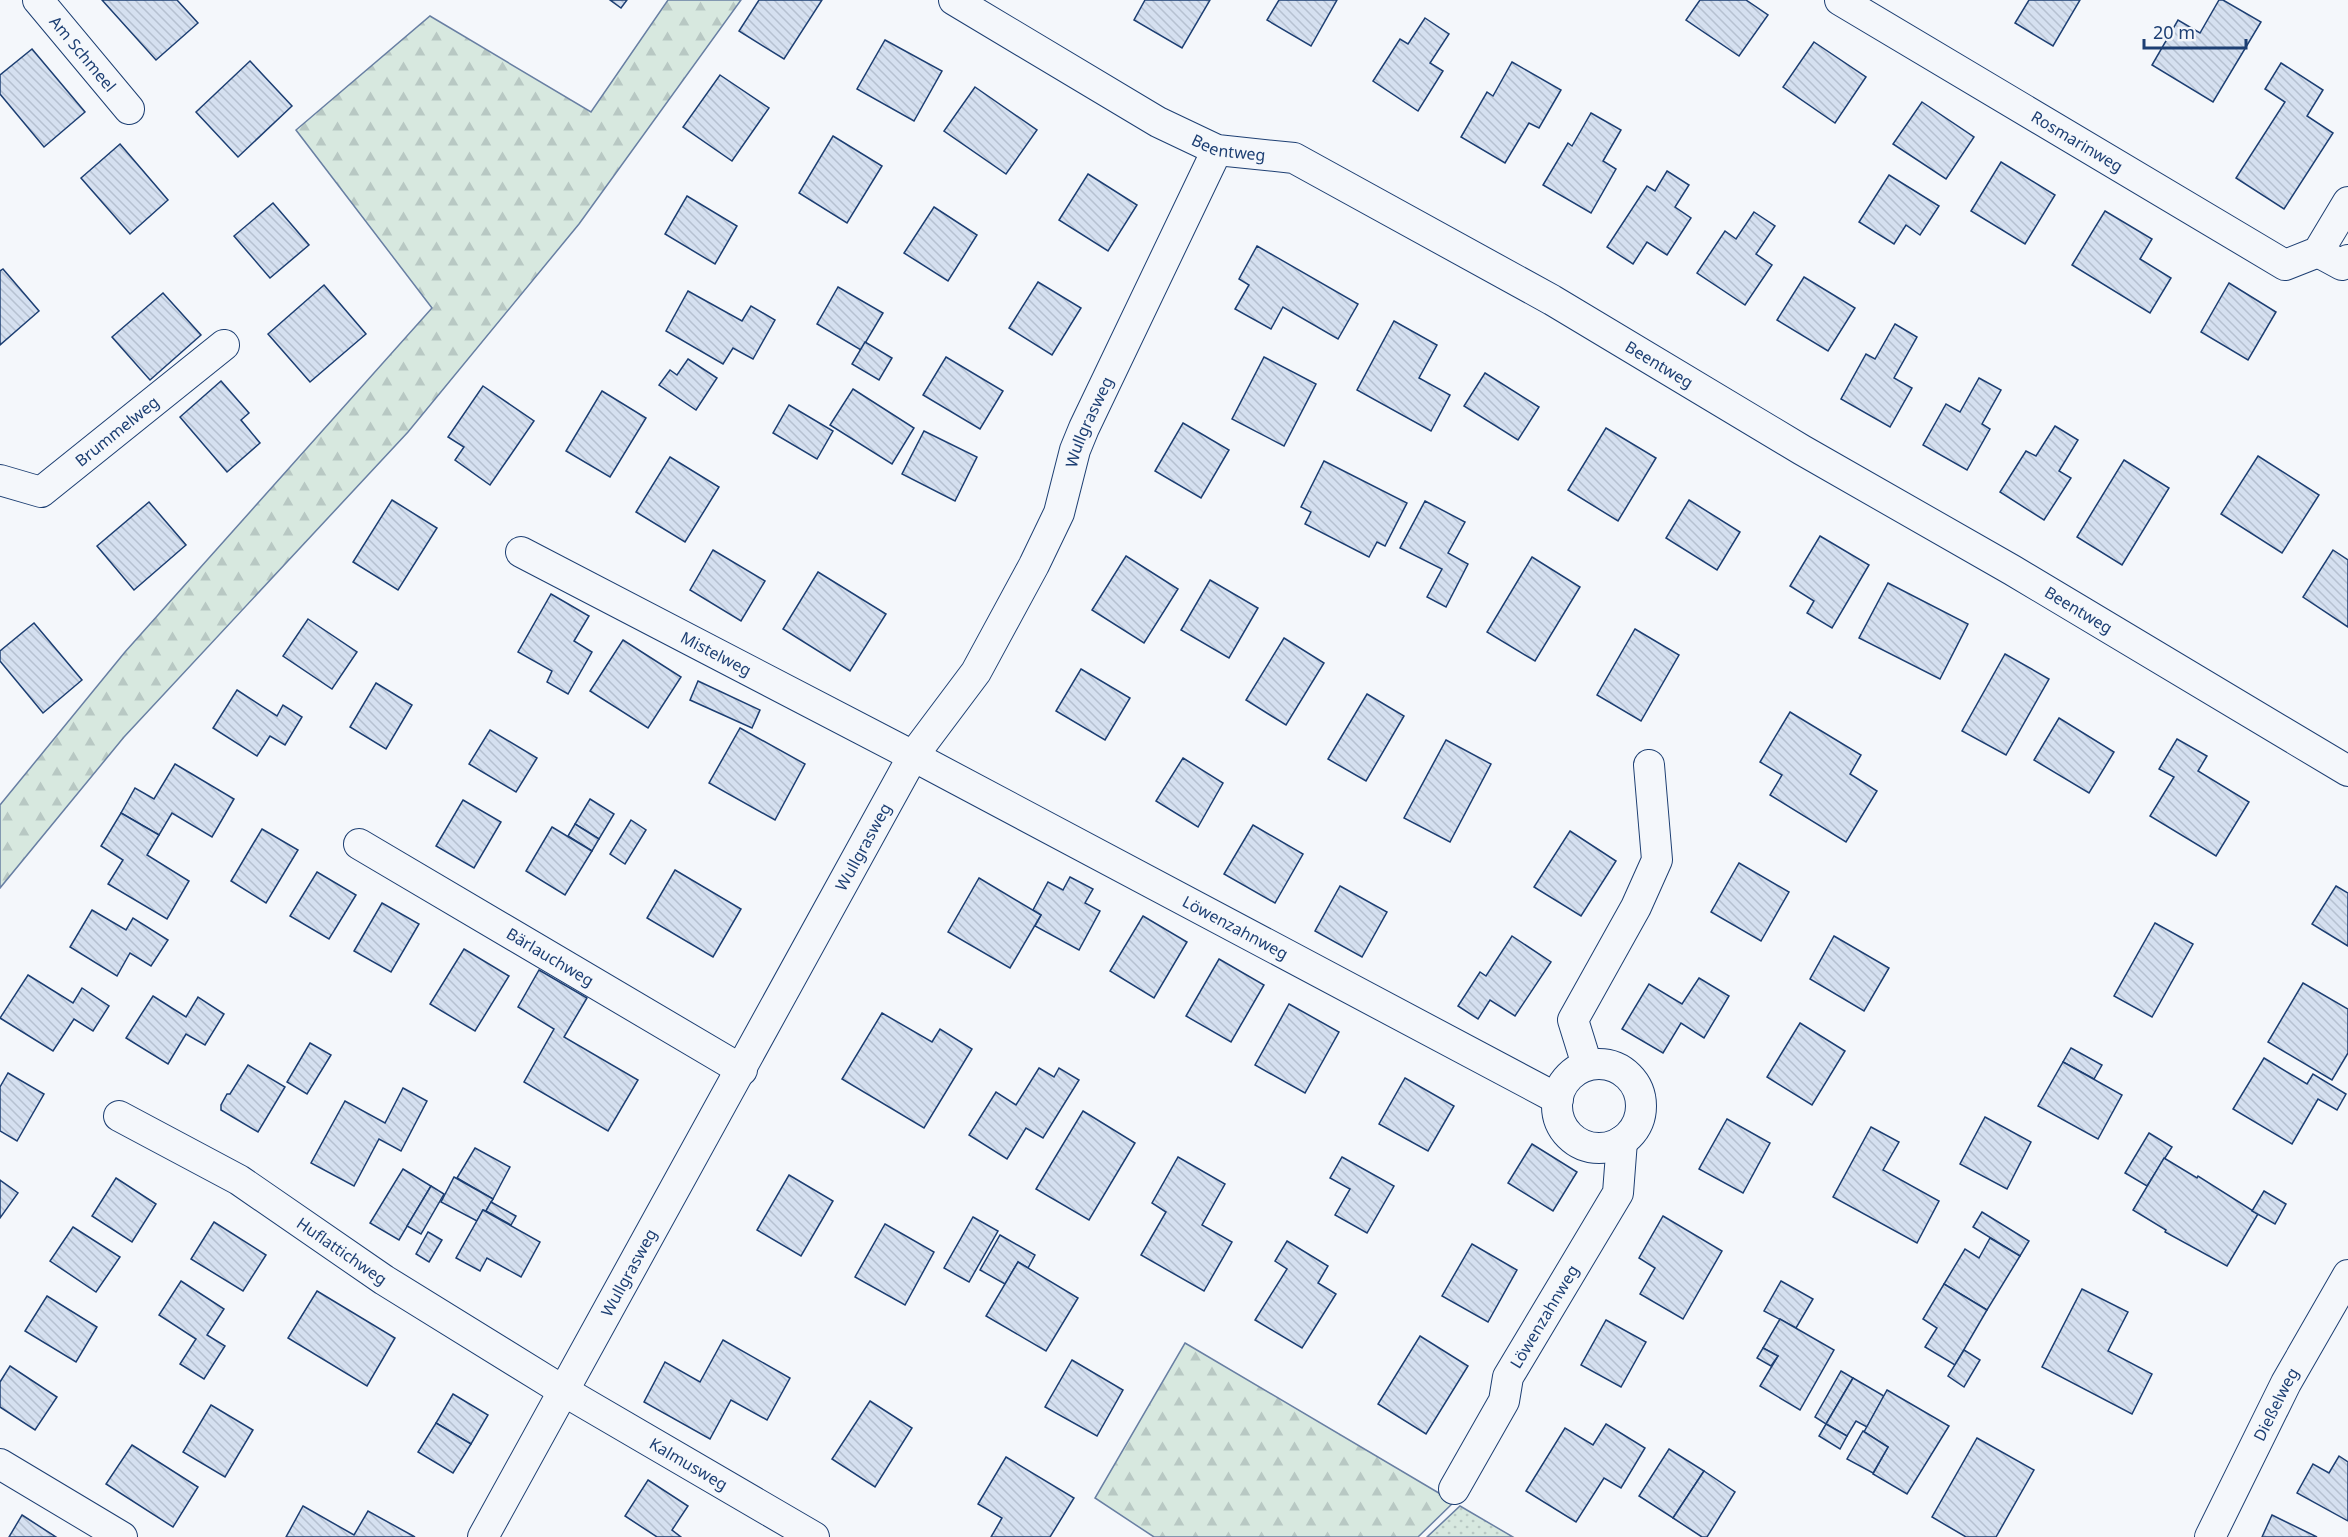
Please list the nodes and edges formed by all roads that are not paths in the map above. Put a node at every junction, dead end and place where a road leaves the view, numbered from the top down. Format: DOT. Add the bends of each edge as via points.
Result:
graph roads {
  1 [pos="38,0"];
  2 [pos="954,0"];
  3 [pos="1840,0"];
  4 [pos="129,109"];
  5 [pos="1217,150"];
  6 [pos="2348,202"];
  7 [pos="2318,252"];
  8 [pos="2348,260"];
  9 [pos="224,345"];
  10 [pos="0,480"];
  11 [pos="521,552"];
  12 [pos="913,756"];
  13 [pos="1649,765"];
  14 [pos="2348,771"];
  15 [pos="359,844"];
  16 [pos="1587,1065"];
  17 [pos="742,1070"];
  18 [pos="1557,1099"];
  19 [pos="119,1116"];
  20 [pos="1622,1141"];
  21 [pos="2348,1275"];
  22 [pos="562,1390"];
  23 [pos="0,1464"];
  24 [pos="1454,1489"];
  25 [pos="122,1537"];
  26 [pos="483,1537"];
  27 [pos="814,1537"];
  28 [pos="2210,1537"];
  1 -- 4 [label="street, Am Schmeel"];
  2 -- 5 [label="street, Beentweg" via="1158,122"];
  3 -- 7 [label="street, Rosmarinweg" via="2284,265"];
  5 -- 12 [label="street, Wullgrasweg" via="1084,428 1059,513 1039,555 976,672"];
  5 -- 14 [label="street, Beentweg" via="1294,158 1552,300"];
  6 -- 7 [label="street"];
  7 -- 8 [label="street" via="2342,265"];
  9 -- 10 [label="street, Brummelweg" via="41,492"];
  11 -- 12 [label="street, Mistelweg"];
  12 -- 17 [label="street, Wullgrasweg"];
  12 -- 18 [label="street, Löwenzahnweg"];
  13 -- 16 [label="street" via="1657,860 1636,907 1573,1020"];
  15 -- 17 [label="street, Bärlauchweg"];
  16 -- 18 [label="street" via="1568,1078"];
  16 -- 20 [label="street" via="1614,1066 1634,1082 1640,1094 1639,1120"];
  17 -- 22 [label="street, Wullgrasweg"];
  18 -- 20 [label="street" via="1562,1126 1582,1144 1596,1148"];
  19 -- 22 [label="street, Huflattichweg" via="239,1180 384,1280"];
  20 -- 24 [label="street, Löwenzahnweg" via="1618,1193 1508,1377 1504,1401"];
  21 -- 28 [label="street, Dießelweg" via="2286,1383"];
  22 -- 26 [label="street, Wullgrasweg"];
  22 -- 27 [label="street, Kalmusweg"];
  23 -- 25 [label="street"];
}
